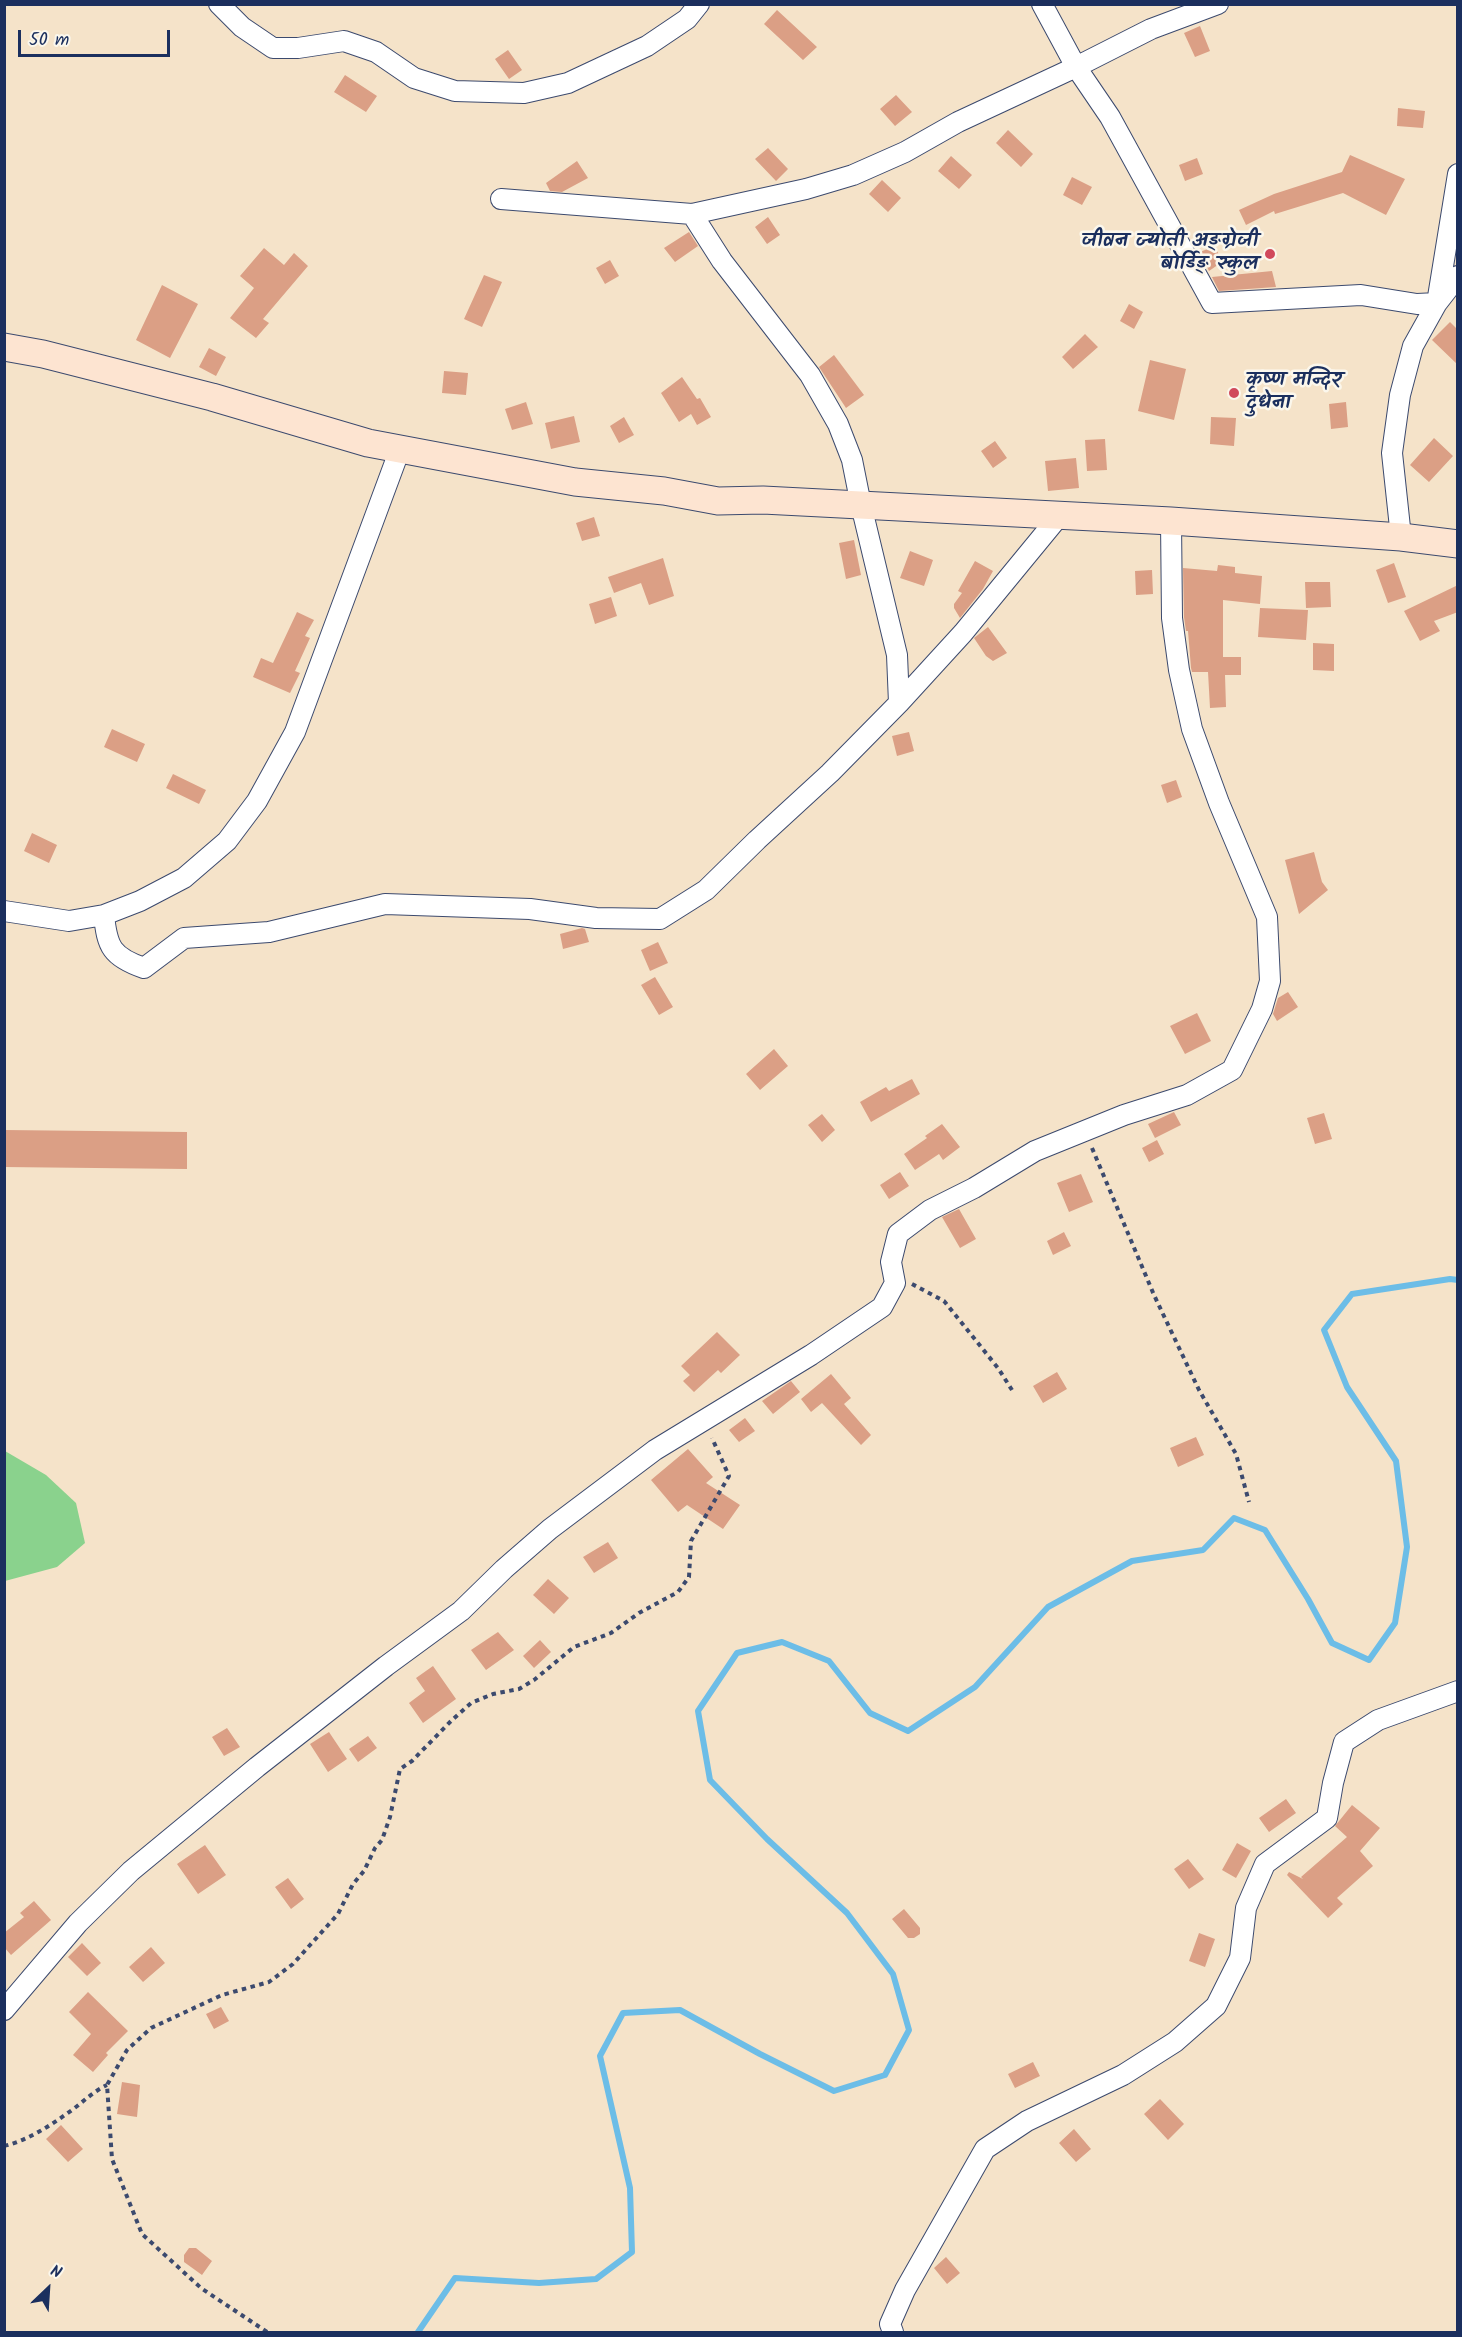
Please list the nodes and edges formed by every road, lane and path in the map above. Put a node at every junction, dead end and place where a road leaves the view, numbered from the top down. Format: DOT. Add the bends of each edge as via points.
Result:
graph roads {
  1 [pos="219,4"];
  2 [pos="699,4"];
  3 [pos="1042,4"];
  4 [pos="1218,4"];
  5 [pos="1076,67"];
  6 [pos="1458,174"];
  7 [pos="501,199"];
  8 [pos="692,214"];
  9 [pos="1458,276"];
  10 [pos="1437,303"];
  11 [pos="4,347"];
  12 [pos="400,449"];
  13 [pos="861,505"];
  14 [pos="1060,515"];
  15 [pos="1171,521"];
  16 [pos="1401,537"];
  17 [pos="1458,544"];
  18 [pos="899,703"];
  19 [pos="4,911"];
  20 [pos="104,915"];
  21 [pos="1085,1131"];
  22 [pos="891,1262"];
  23 [pos="1012,1390"];
  24 [pos="704,1421"];
  25 [pos="1249,1502"];
  26 [pos="1458,1691"];
  27 [pos="4,2010"];
  28 [pos="107,2085"];
  29 [pos="4,2146"];
  30 [pos="267,2332"];
  31 [pos="893,2332"];
  1 -- 2 [label="street" via="242,27 273,48 344,41 376,52 414,78 455,91 524,93 568,83 647,46 687,20"];
  3 -- 5 [label="street"];
  4 -- 5 [label="street" via="1150,29"];
  5 -- 8 [label="street" via="853,175"];
  5 -- 10 [label="street" via="1110,117 1212,303 1361,295 1417,304"];
  6 -- 10 [label="street"];
  7 -- 8 [label="street"];
  8 -- 13 [label="street" via="722,261 822,395 852,460"];
  9 -- 10 [label="street"];
  10 -- 16 [label="street" via="1413,346 1400,395 1392,453"];
  11 -- 12 [label="main road" via="212,397"];
  12 -- 13 [label="main road" via="575,482 718,501"];
  12 -- 20 [label="street" via="295,732 256,801 227,841 184,878"];
  13 -- 14 [label="main road"];
  13 -- 18 [label="street" via="897,655"];
  14 -- 15 [label="main road"];
  14 -- 18 [label="street" via="963,633"];
  15 -- 16 [label="main road"];
  15 -- 21 [label="street" via="1172,618 1179,670 1192,729 1267,917 1270,981 1258,1018 1232,1070 1187,1095"];
  16 -- 17 [label="main road"];
  18 -- 20 [label="street" via="706,890 660,919 385,904 269,932 184,938 144,968 114,952 106,934"];
  19 -- 20 [label="street" via="69,921"];
  21 -- 22 [label="street" via="1035,1151 930,1210 898,1234"];
  21 -- 25 [label="path" via="1154,1295 1199,1390 1236,1454"];
  22 -- 23 [label="path" via="913,1285 944,1301"];
  22 -- 24 [label="street" via="895,1283 882,1306"];
  24 -- 27 [label="street" via="655,1450 550,1529 461,1611 358,1688 131,1871 78,1923"];
  24 -- 28 [label="path" via="729,1476 691,1541 689,1577 678,1592 610,1634 574,1647 519,1689 471,1703 458,1714 400,1769 382,1840 338,1914 293,1964 268,1982 222,1995 151,2028 127,2050"];
  26 -- 31 [label="street" via="1378,1720 1344,1742 1327,1818 1265,1864 1246,1908 1240,1958 1216,2006 1174,2042 1131,2070 1027,2121 985,2149 904,2289 890,2324"];
  28 -- 29 [label="path" via="31,2137"];
  28 -- 30 [label="path" via="112,2159 142,2234 201,2288"];
}
